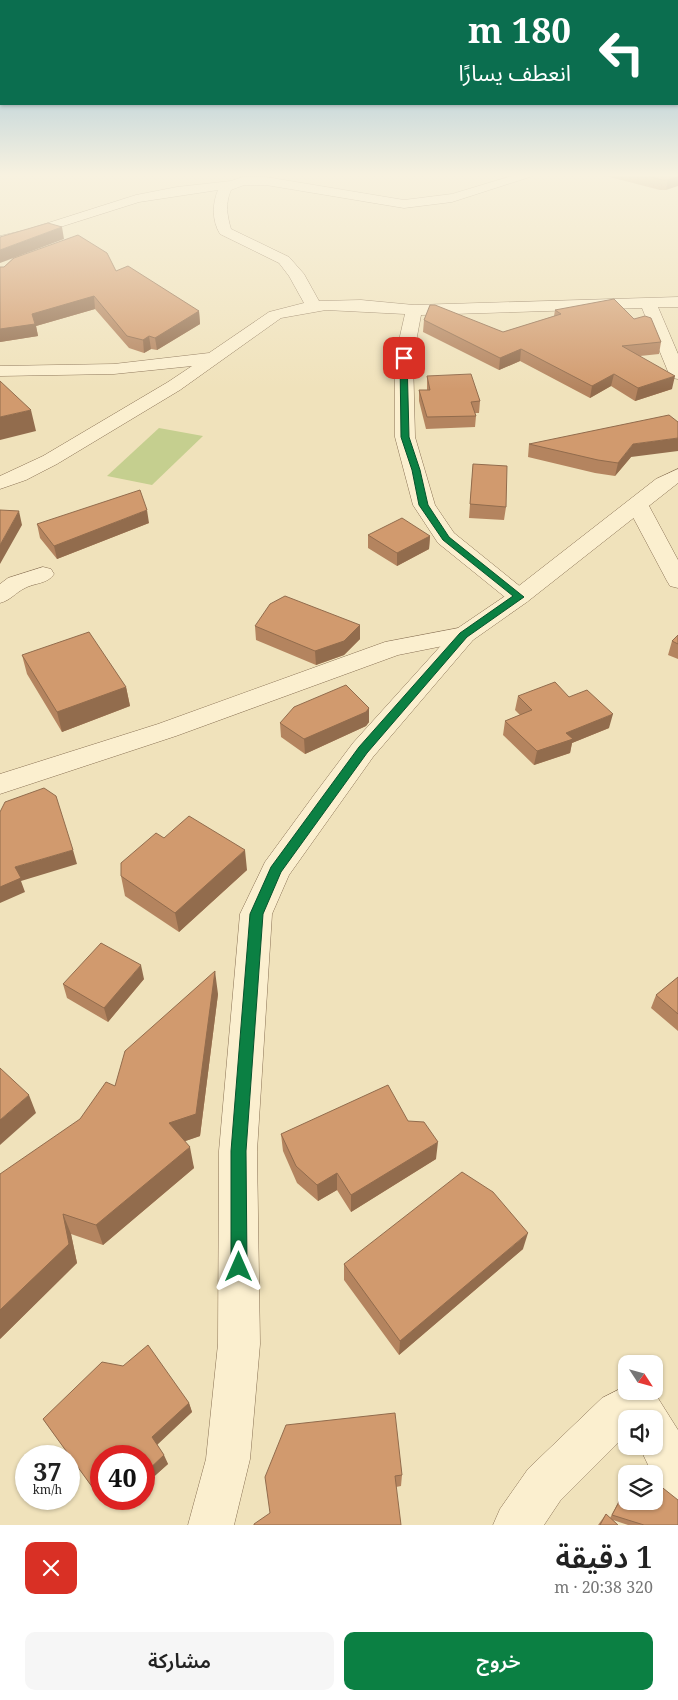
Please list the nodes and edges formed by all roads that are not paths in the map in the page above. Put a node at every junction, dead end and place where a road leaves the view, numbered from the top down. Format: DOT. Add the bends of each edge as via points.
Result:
graph roads {
  1 [pos="255,246"];
  2 [pos="678,302"];
  3 [pos="648,303"];
  4 [pos="313,305"];
  5 [pos="414,310"];
  6 [pos="216,357"];
  7 [pos="676,364"];
  8 [pos="114,369"];
  9 [pos="0,371"];
  10 [pos="174,386"];
  11 [pos="678,475"];
  12 [pos="0,483"];
  13 [pos="638,504"];
  14 [pos="43,574"];
  15 [pos="678,581"];
  16 [pos="0,596"];
  17 [pos="519,597"];
  18 [pos="464,635"];
  19 [pos="0,784"];
  20 [pos="621,1410"];
  21 [pos="641,1410"];
  22 [pos="618,1412"];
  23 [pos="663,1447"];
  24 [pos="678,1478"];
  25 [pos="211,1525"];
  26 [pos="516,1525"];
  1 -- 4 [label="street" via="284,260 296,274"];
  2 -- 3 [label="street"];
  3 -- 5 [label="street"];
  3 -- 7 [label="street"];
  4 -- 5 [label="street"];
  4 -- 6 [label="street" via="275,315"];
  5 -- 17 [label="street" via="404,358 405,437 424,505 446,538"];
  6 -- 8 [label="street"];
  6 -- 10 [label="street"];
  8 -- 9 [label="street"];
  8 -- 10 [label="street"];
  10 -- 12 [label="street" via="50,460"];
  11 -- 13 [label="street"];
  13 -- 15 [label="street"];
  13 -- 17 [label="street"];
  14 -- 16 [label="street" via="16,582"];
  17 -- 18 [label="street"];
  18 -- 19 [label="street" via="394,648 168,730"];
  18 -- 25 [label="street" via="381,728 335,787 276,870 256,914 238,1151 239,1344 228,1459"];
  20 -- 21 [label="street" via="632,1405"];
  22 -- 26 [label="street" via="544,1485"];
  23 -- 24 [label="street"];
}
